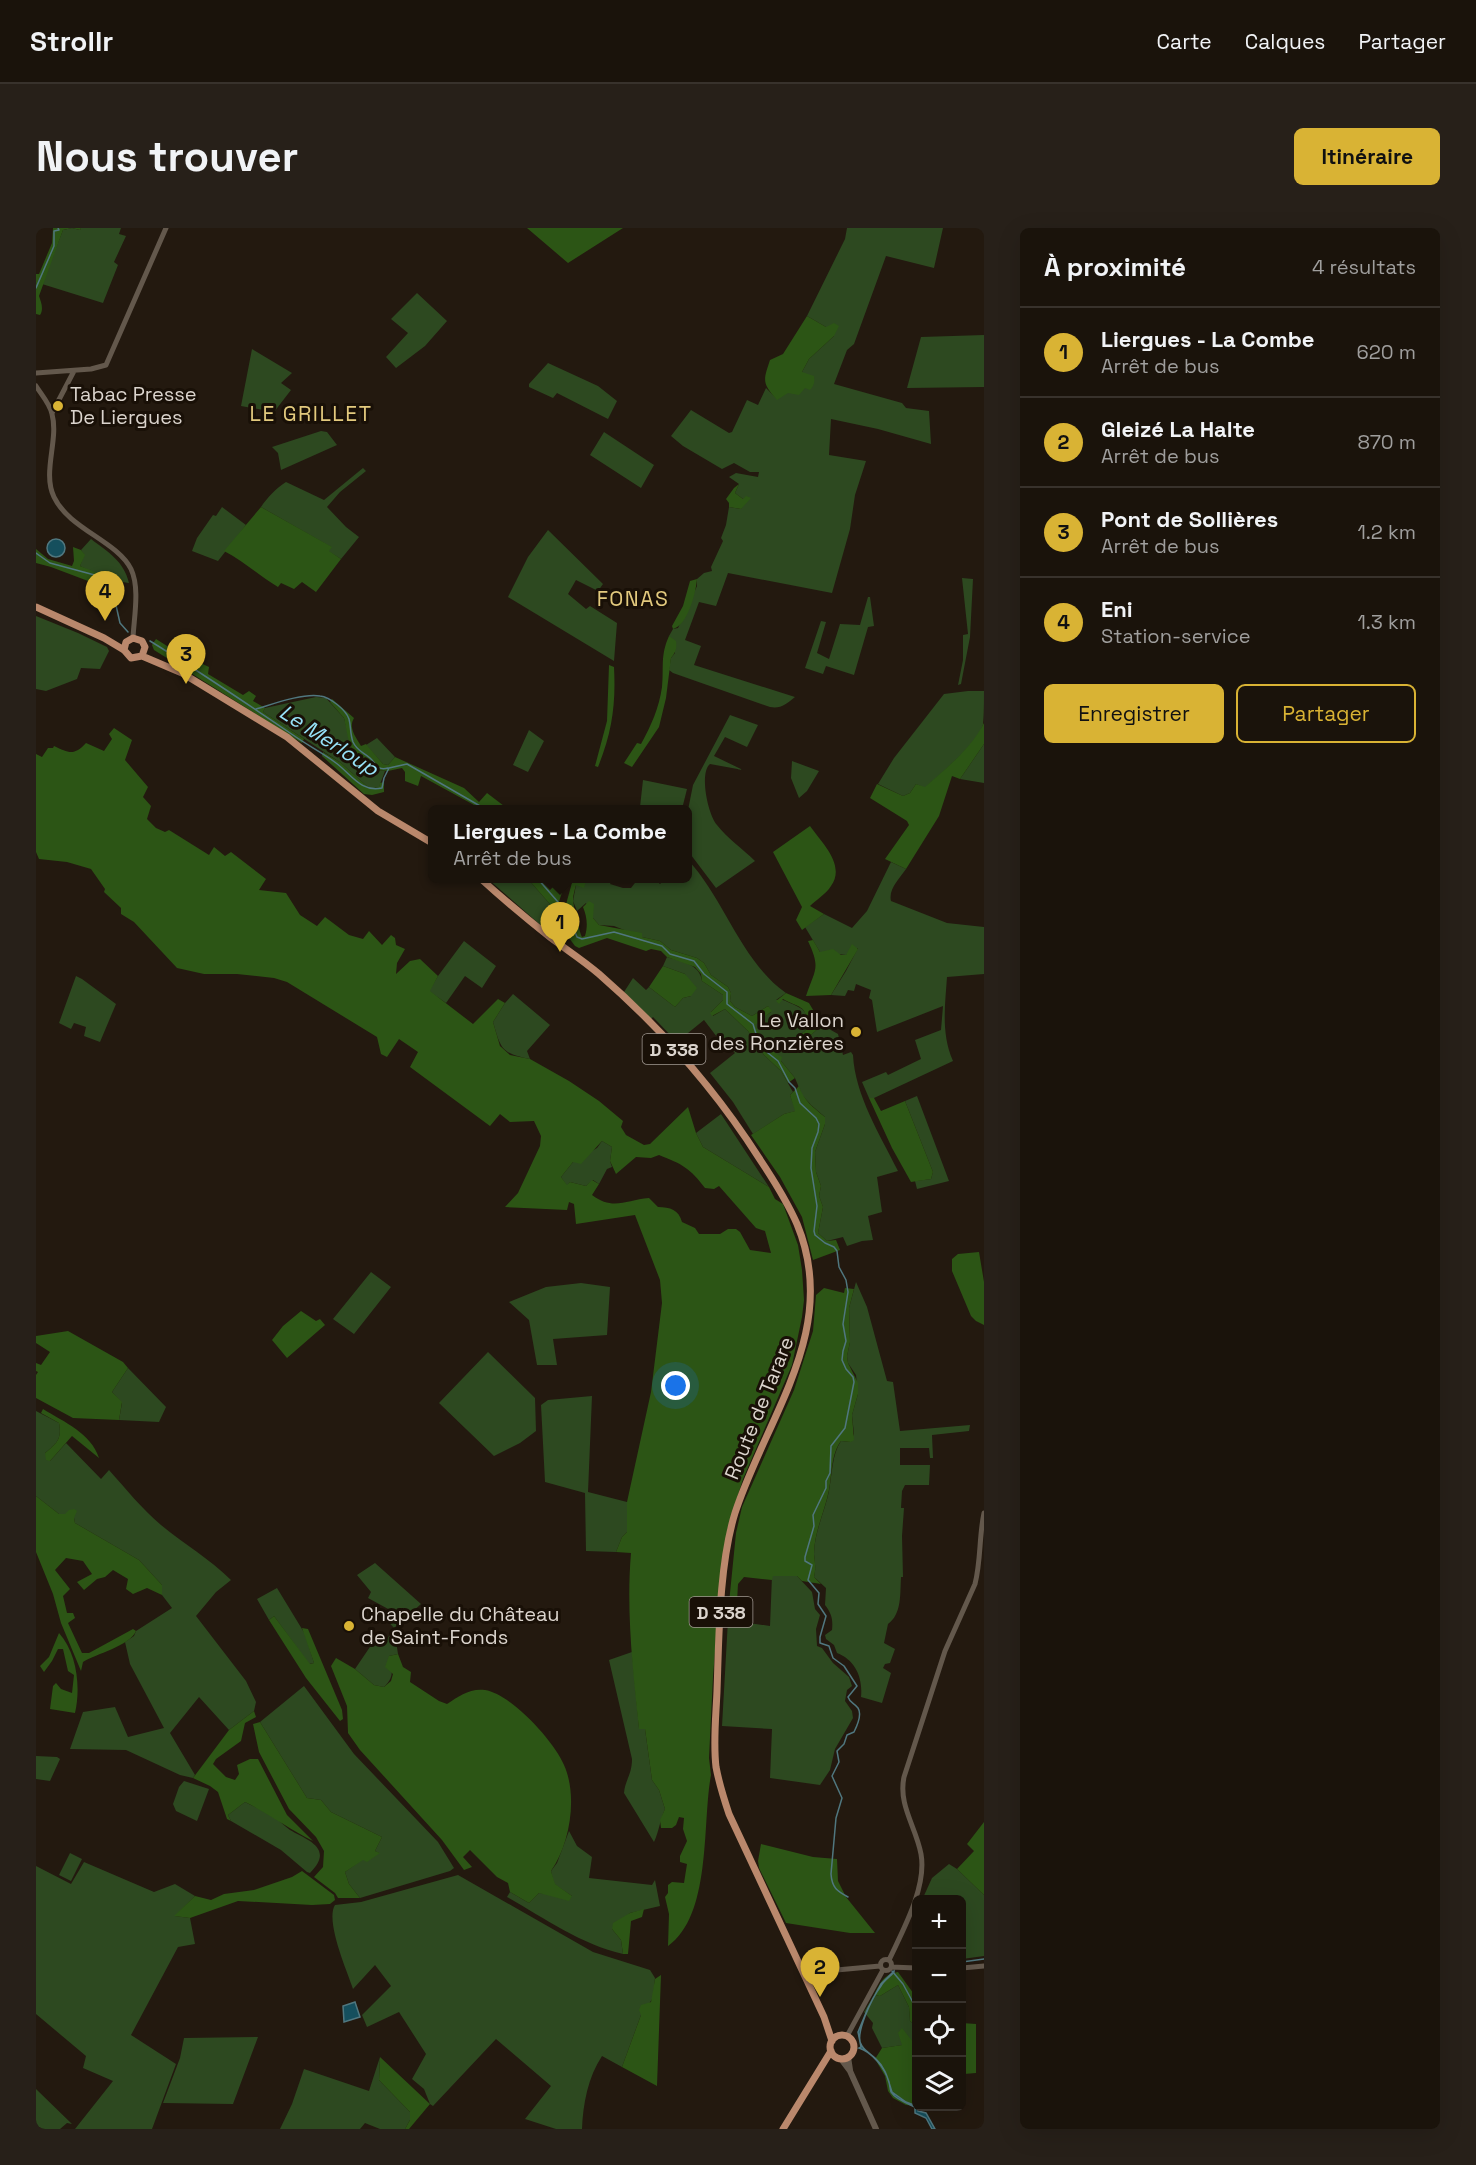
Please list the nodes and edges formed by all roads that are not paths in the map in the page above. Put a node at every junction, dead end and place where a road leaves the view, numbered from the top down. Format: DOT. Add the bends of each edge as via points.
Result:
graph roads {
  1 [pos="166,228"];
  2 [pos="74,371"];
  3 [pos="36,374"];
  4 [pos="36,386"];
  5 [pos="52,413"];
  6 [pos="36,607"];
  7 [pos="104,638"];
  8 [pos="130,640"];
  9 [pos="124,650"];
  10 [pos="143,653"];
  11 [pos="428,841"];
  12 [pos="485,883"];
  13 [pos="984,1513"];
  14 [pos="890,1963"];
  15 [pos="984,1966"];
  16 [pos="912,1967"];
  17 [pos="882,1968"];
  18 [pos="966,1968"];
  19 [pos="804,1973"];
  20 [pos="847,2036"];
  21 [pos="835,2038"];
  22 [pos="831,2051"];
  23 [pos="843,2058"];
  24 [pos="821,2069"];
  25 [pos="783,2129"];
  26 [pos="876,2129"];
  1 -- 2 [label="street" via="106,365"];
  2 -- 3 [label="street"];
  2 -- 5 [label="street"];
  4 -- 5 [label="street"];
  5 -- 8 [label="street" via="52,494 65,513 122,556 131,569 134,582"];
  6 -- 7 [label="main road"];
  7 -- 8 [label="main road"];
  7 -- 9 [label="main road"];
  8 -- 9 [label="main road"];
  8 -- 10 [label="main road" via="142,641"];
  9 -- 10 [label="main road" via="131,658"];
  10 -- 11 [label="main road" via="287,738 378,811"];
  12 -- 19 [label="main road, Route de Tarare / D 338" via="617,990 707,1083 772,1178 803,1242 810,1298 804,1345 743,1491 727,1547 715,1749 729,1814"];
  13 -- 14 [label="street" via="975,1584 945,1651 904,1777 902,1797 921,1852 922,1870 917,1894"];
  14 -- 16 [label="street"];
  14 -- 17 [label="street" via="889,1970"];
  14 -- 17 [label="street" via="882,1960"];
  15 -- 18 [label="street"];
  17 -- 19 [label="street"];
  17 -- 20 [label="street"];
  19 -- 21 [label="main road, Route de Tarare / D 338"];
  20 -- 21 [label="main road"];
  20 -- 23 [label="main road" via="854,2044 853,2051"];
  21 -- 22 [label="main road"];
  22 -- 23 [label="main road"];
  22 -- 24 [label="main road"];
  23 -- 24 [label="main road"];
  23 -- 26 [label="main road"];
  24 -- 25 [label="main road"];
}
